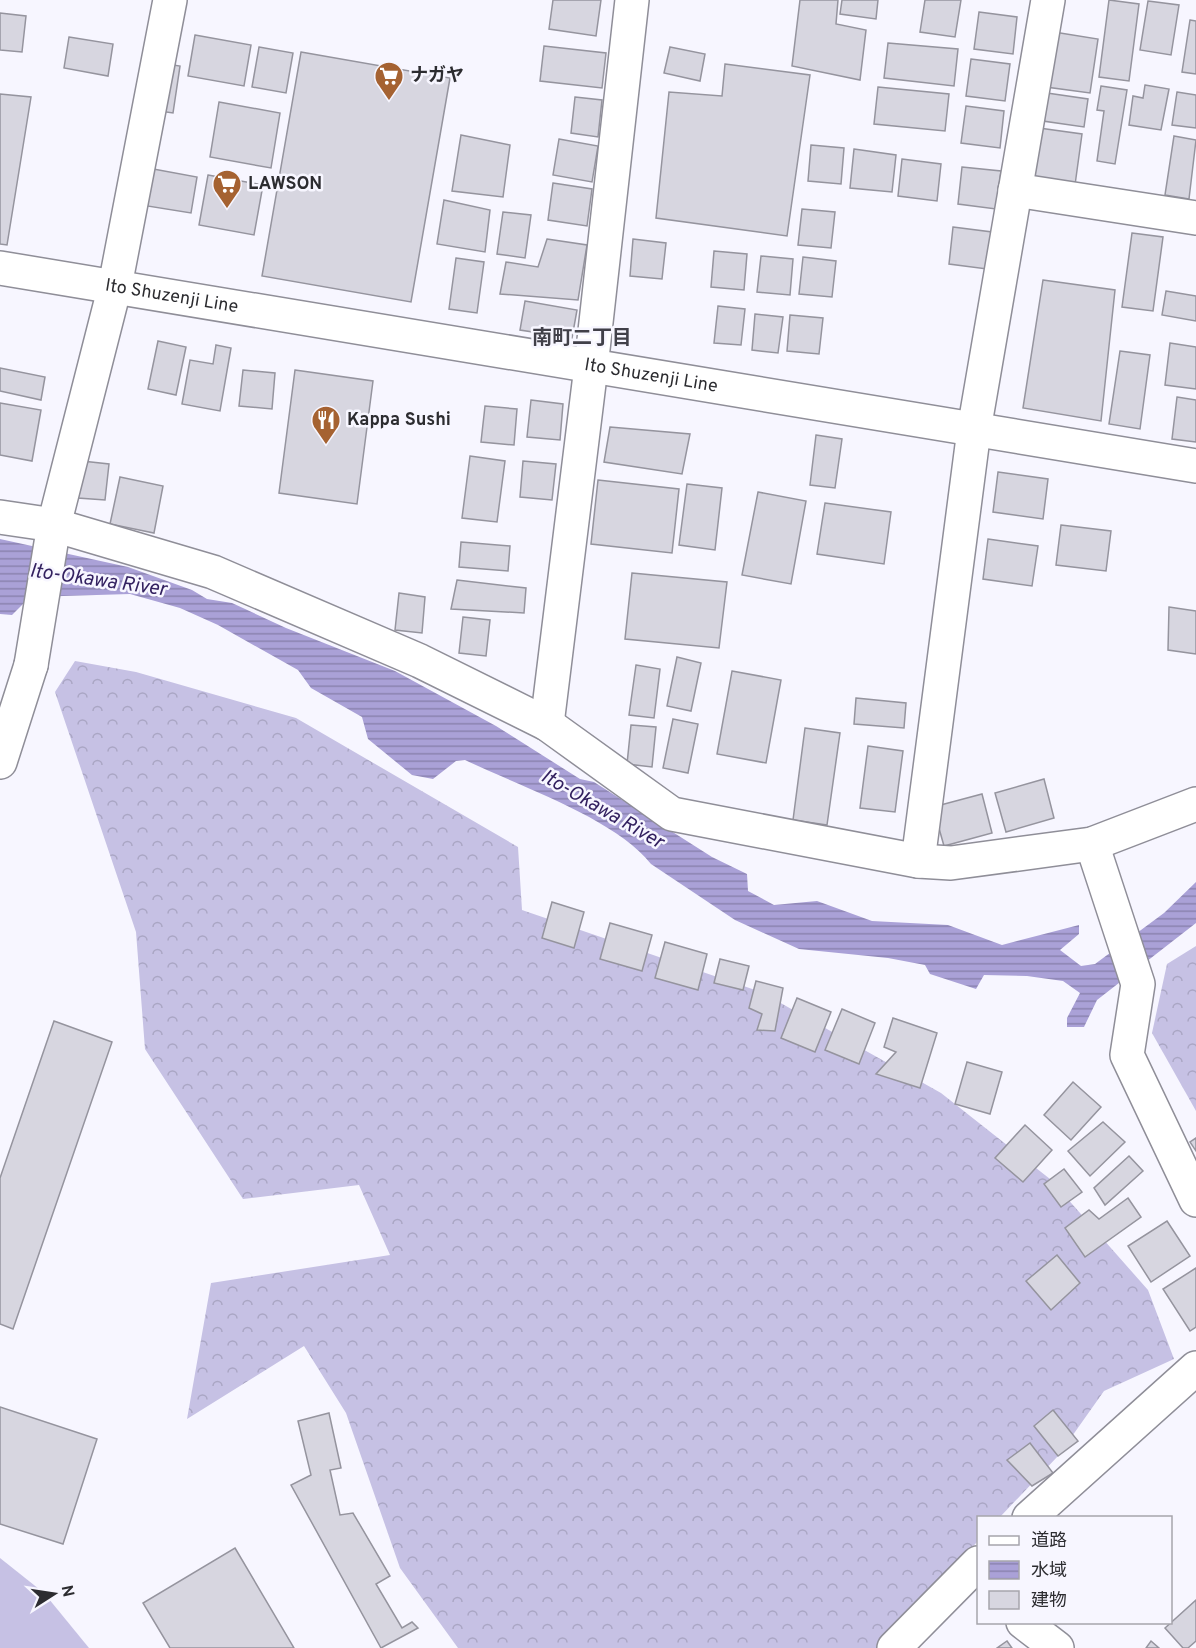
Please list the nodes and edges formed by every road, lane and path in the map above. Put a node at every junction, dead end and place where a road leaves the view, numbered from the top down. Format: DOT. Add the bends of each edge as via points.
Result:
graph roads {
  1 [pos="170,0"];
  2 [pos="632,0"];
  3 [pos="1048,0"];
  4 [pos="1015,190"];
  5 [pos="1196,218"];
  6 [pos="0,268"];
  7 [pos="115,286"];
  8 [pos="591,366"];
  9 [pos="974,430"];
  10 [pos="1196,466"];
  11 [pos="0,517"];
  12 [pos="54,525"];
  13 [pos="547,724"];
  14 [pos="0,762"];
  15 [pos="1196,804"];
  16 [pos="1092,844"];
  17 [pos="918,861"];
  18 [pos="1196,1200"];
  19 [pos="1196,1368"];
  20 [pos="1031,1516"];
  21 [pos="973,1577"];
  22 [pos="1024,1624"];
  23 [pos="894,1648"];
  24 [pos="1057,1648"];
  1 -- 7 [label="street"];
  2 -- 8 [label="street"];
  3 -- 4 [label="street"];
  4 -- 5 [label="street"];
  4 -- 9 [label="street"];
  6 -- 7 [label="street, Ito Shuzenji Line"];
  7 -- 8 [label="street, Ito Shuzenji Line"];
  7 -- 12 [label="street"];
  8 -- 9 [label="street, Ito Shuzenji Line"];
  8 -- 13 [label="street"];
  9 -- 10 [label="street, Ito Shuzenji Line"];
  9 -- 17 [label="street"];
  11 -- 12 [label="street"];
  12 -- 13 [label="street" via="213,572 420,661"];
  12 -- 14 [label="street" via="31,665"];
  13 -- 17 [label="street" via="672,814"];
  15 -- 16 [label="street"];
  16 -- 17 [label="street" via="951,863"];
  16 -- 18 [label="street" via="1138,984 1127,1055"];
  19 -- 20 [label="street"];
  21 -- 23 [label="street"];
  22 -- 24 [label="street"];
}
